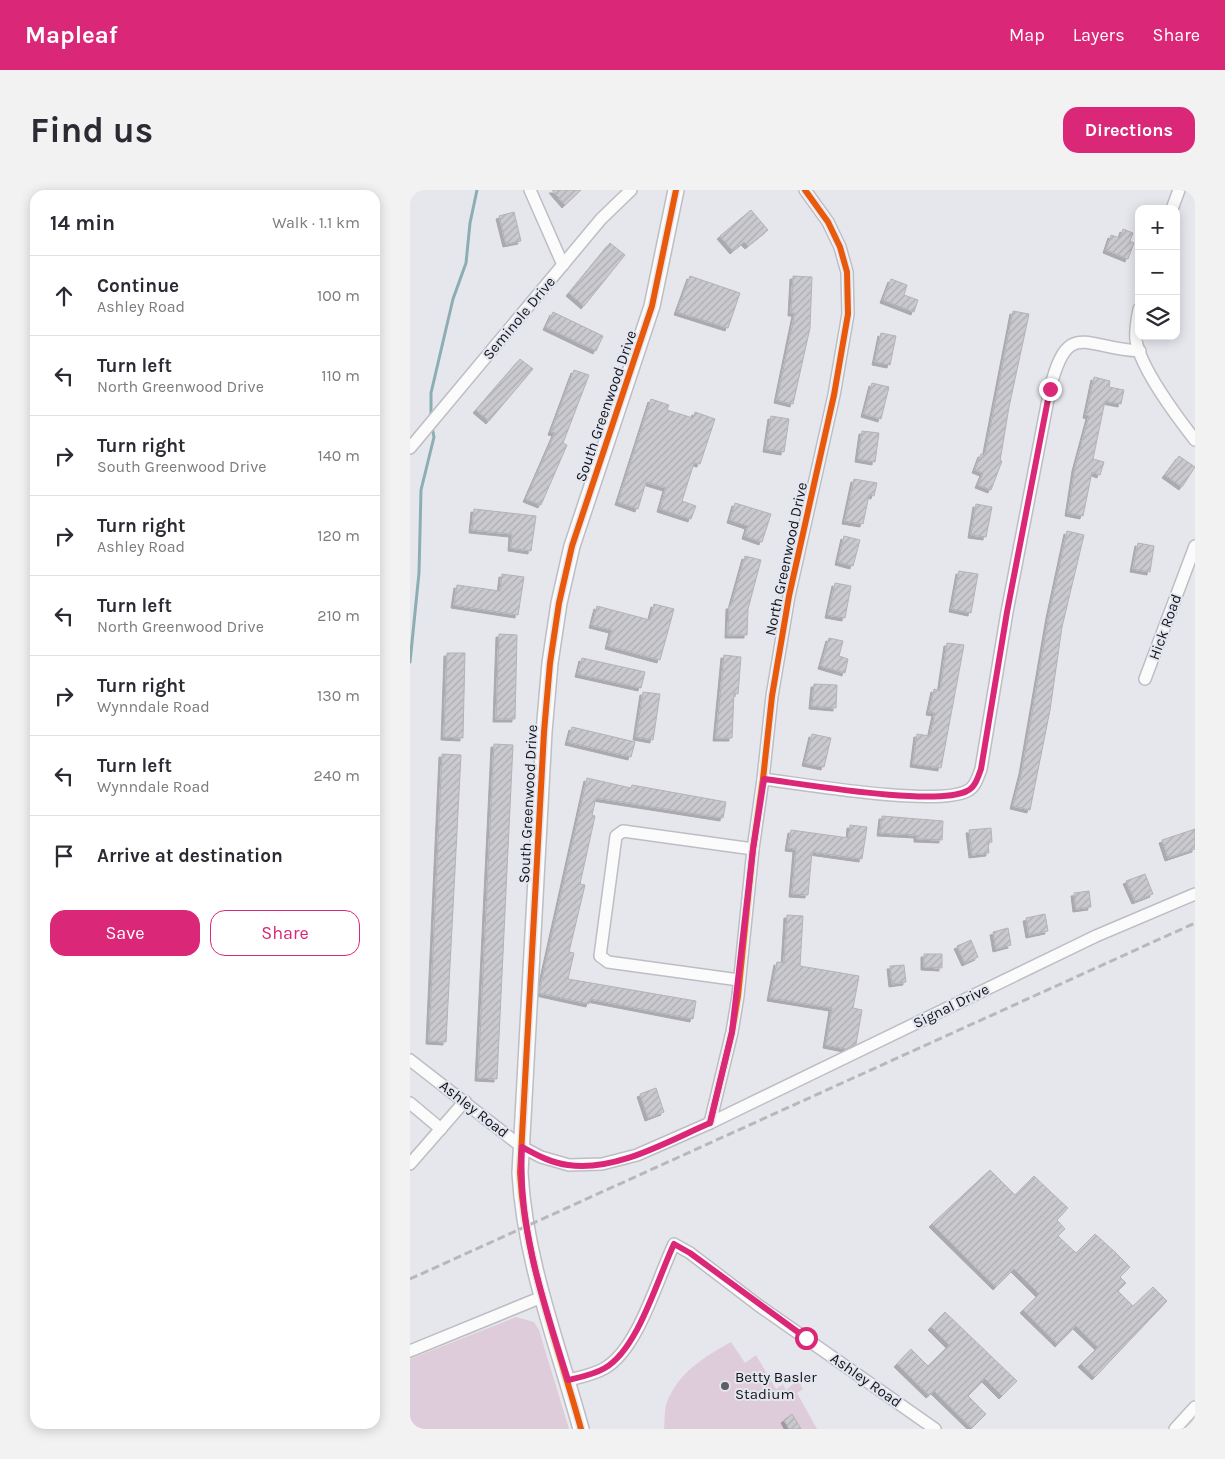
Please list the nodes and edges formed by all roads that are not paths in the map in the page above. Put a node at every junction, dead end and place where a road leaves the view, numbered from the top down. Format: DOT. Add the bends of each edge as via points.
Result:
graph roads {
  1 [pos="530,190"];
  2 [pos="631,190"];
  3 [pos="676,190"];
  4 [pos="805,190"];
  5 [pos="1179,190"];
  6 [pos="1173,205"];
  7 [pos="563,265"];
  8 [pos="1136,340"];
  9 [pos="1140,351"];
  10 [pos="1195,440"];
  11 [pos="410,448"];
  12 [pos="1195,546"];
  13 [pos="1145,679"];
  14 [pos="764,779"];
  15 [pos="753,849"];
  16 [pos="1195,894"];
  17 [pos="740,980"];
  18 [pos="410,1060"];
  19 [pos="466,1101"];
  20 [pos="410,1103"];
  21 [pos="710,1123"];
  22 [pos="441,1129"];
  23 [pos="522,1147"];
  24 [pos="410,1164"];
  25 [pos="542,1297"];
  26 [pos="410,1351"];
  27 [pos="568,1380"];
  28 [pos="1193,1413"];
  29 [pos="581,1429"];
  30 [pos="935,1429"];
  31 [pos="1175,1429"];
  1 -- 7 [label="street"];
  2 -- 7 [label="street, Seminole Drive" via="601,219"];
  3 -- 23 [label="street, South Greenwood Drive" via="652,306 572,546 559,603 544,732"];
  4 -- 14 [label="street, North Greenwood Drive" via="828,222 840,247 847,272 848,314 834,394 789,596 772,696"];
  5 -- 6 [label="street"];
  7 -- 11 [label="street, Seminole Drive"];
  8 -- 9 [label="street"];
  9 -- 10 [label="street" via="1155,381"];
  9 -- 14 [label="street" via="1090,342 1068,346 1059,357 1007,612 981,769 969,791 941,797"];
  12 -- 13 [label="street, Hick Road"];
  14 -- 15 [label="street, North Greenwood Drive"];
  15 -- 17 [label="street, North Greenwood Drive"];
  15 -- 17 [label="street" via="622,831 616,836 602,924 600,956 608,962"];
  16 -- 21 [label="street, Signal Drive" via="1096,936"];
  17 -- 21 [label="street, North Greenwood Drive" via="732,1032"];
  18 -- 19 [label="street, Ashley Road"];
  19 -- 22 [label="street"];
  19 -- 23 [label="street, Ashley Road"];
  20 -- 22 [label="street"];
  21 -- 23 [label="street, Ashley Road" via="636,1155 602,1164 569,1165 541,1157"];
  22 -- 24 [label="street"];
  23 -- 25 [label="street, South Greenwood Drive" via="521,1198"];
  25 -- 26 [label="street"];
  25 -- 27 [label="street, South Greenwood Drive"];
  27 -- 29 [label="street, South Greenwood Drive"];
  27 -- 30 [label="street, Ashley Road" via="605,1368 628,1347 674,1244"];
  28 -- 31 [label="street"];
}
